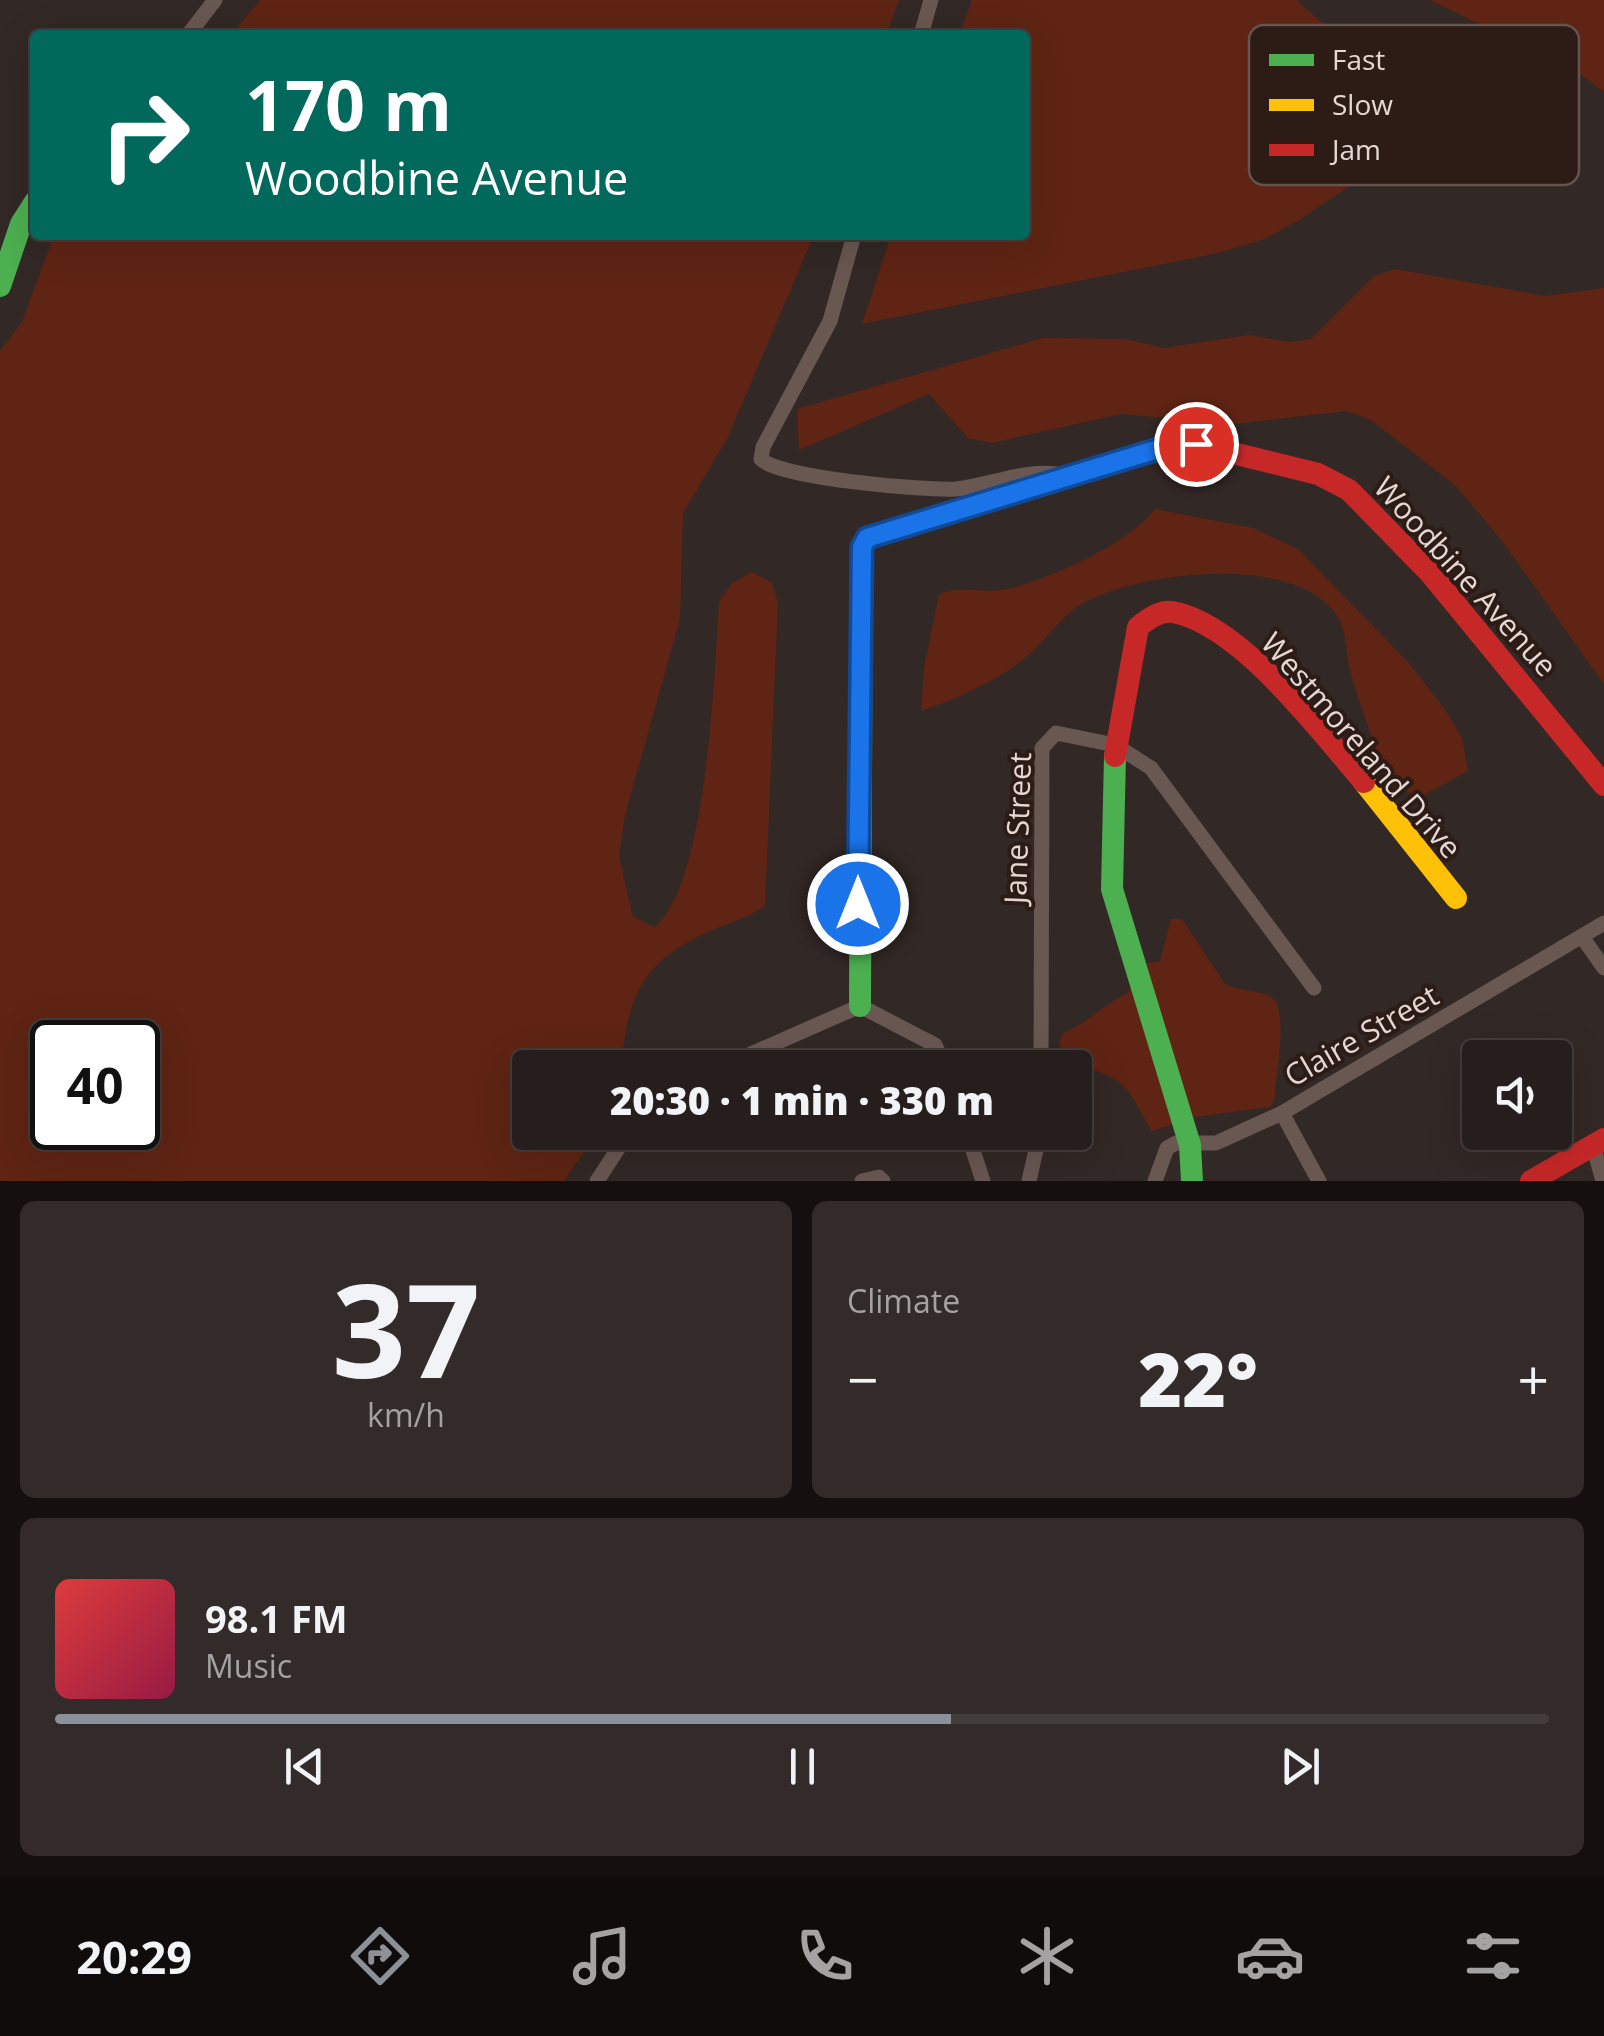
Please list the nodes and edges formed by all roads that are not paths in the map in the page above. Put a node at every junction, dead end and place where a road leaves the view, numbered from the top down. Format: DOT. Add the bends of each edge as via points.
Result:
graph roads {
  1 [pos="214,0"];
  2 [pos="931,0"];
  3 [pos="192,30"];
  4 [pos="922,30"];
  5 [pos="30,210"];
  6 [pos="853,240"];
  7 [pos="0,286"];
  8 [pos="1072,476"];
  9 [pos="1115,744"];
  10 [pos="1604,785"];
  11 [pos="1456,898"];
  12 [pos="1604,923"];
  13 [pos="1582,937"];
  14 [pos="1604,968"];
  15 [pos="1314,988"];
  16 [pos="860,1006"];
  17 [pos="760,1050"];
  18 [pos="937,1050"];
  19 [pos="1041,1050"];
  20 [pos="1282,1113"];
  21 [pos="1599,1142"];
  22 [pos="1190,1145"];
  23 [pos="617,1150"];
  24 [pos="972,1150"];
  25 [pos="1036,1150"];
  26 [pos="597,1181"];
  27 [pos="862,1181"];
  28 [pos="882,1181"];
  29 [pos="983,1181"];
  30 [pos="1029,1181"];
  31 [pos="1155,1181"];
  32 [pos="1192,1181"];
  33 [pos="1319,1181"];
  34 [pos="1531,1181"];
  35 [pos="1602,1181"];
  1 -- 3 [label="street"];
  2 -- 4 [label="street"];
  5 -- 7 [label="street"];
  6 -- 8 [label="street" via="830,321 760,460 786,472 924,489 1046,472"];
  8 -- 10 [label="street, Woodbine Avenue" via="1168,446 1196,444 1318,474 1350,490 1430,572"];
  8 -- 16 [label="street, Woodbine Avenue" via="867,538 862,547"];
  9 -- 11 [label="street, Westmoreland Drive" via="1138,628 1170,612 1192,618 1256,663"];
  9 -- 15 [label="street, Jane Street" via="1152,768"];
  9 -- 19 [label="street, Jane Street" via="1056,734 1042,748"];
  9 -- 22 [label="street, Westmoreland Drive" via="1116,913"];
  12 -- 13 [label="street, Claire Street"];
  13 -- 14 [label="street"];
  13 -- 20 [label="street, Claire Street"];
  16 -- 17 [label="street"];
  16 -- 18 [label="street"];
  20 -- 22 [label="street, Claire Street" via="1216,1144"];
  20 -- 33 [label="street"];
  21 -- 34 [label="street"];
  21 -- 35 [label="street"];
  22 -- 31 [label="street, Claire Street" via="1167,1148"];
  22 -- 32 [label="street, Westmoreland Drive"];
  23 -- 26 [label="street"];
  24 -- 29 [label="street"];
  25 -- 30 [label="street"];
  27 -- 28 [label="street"];
}
